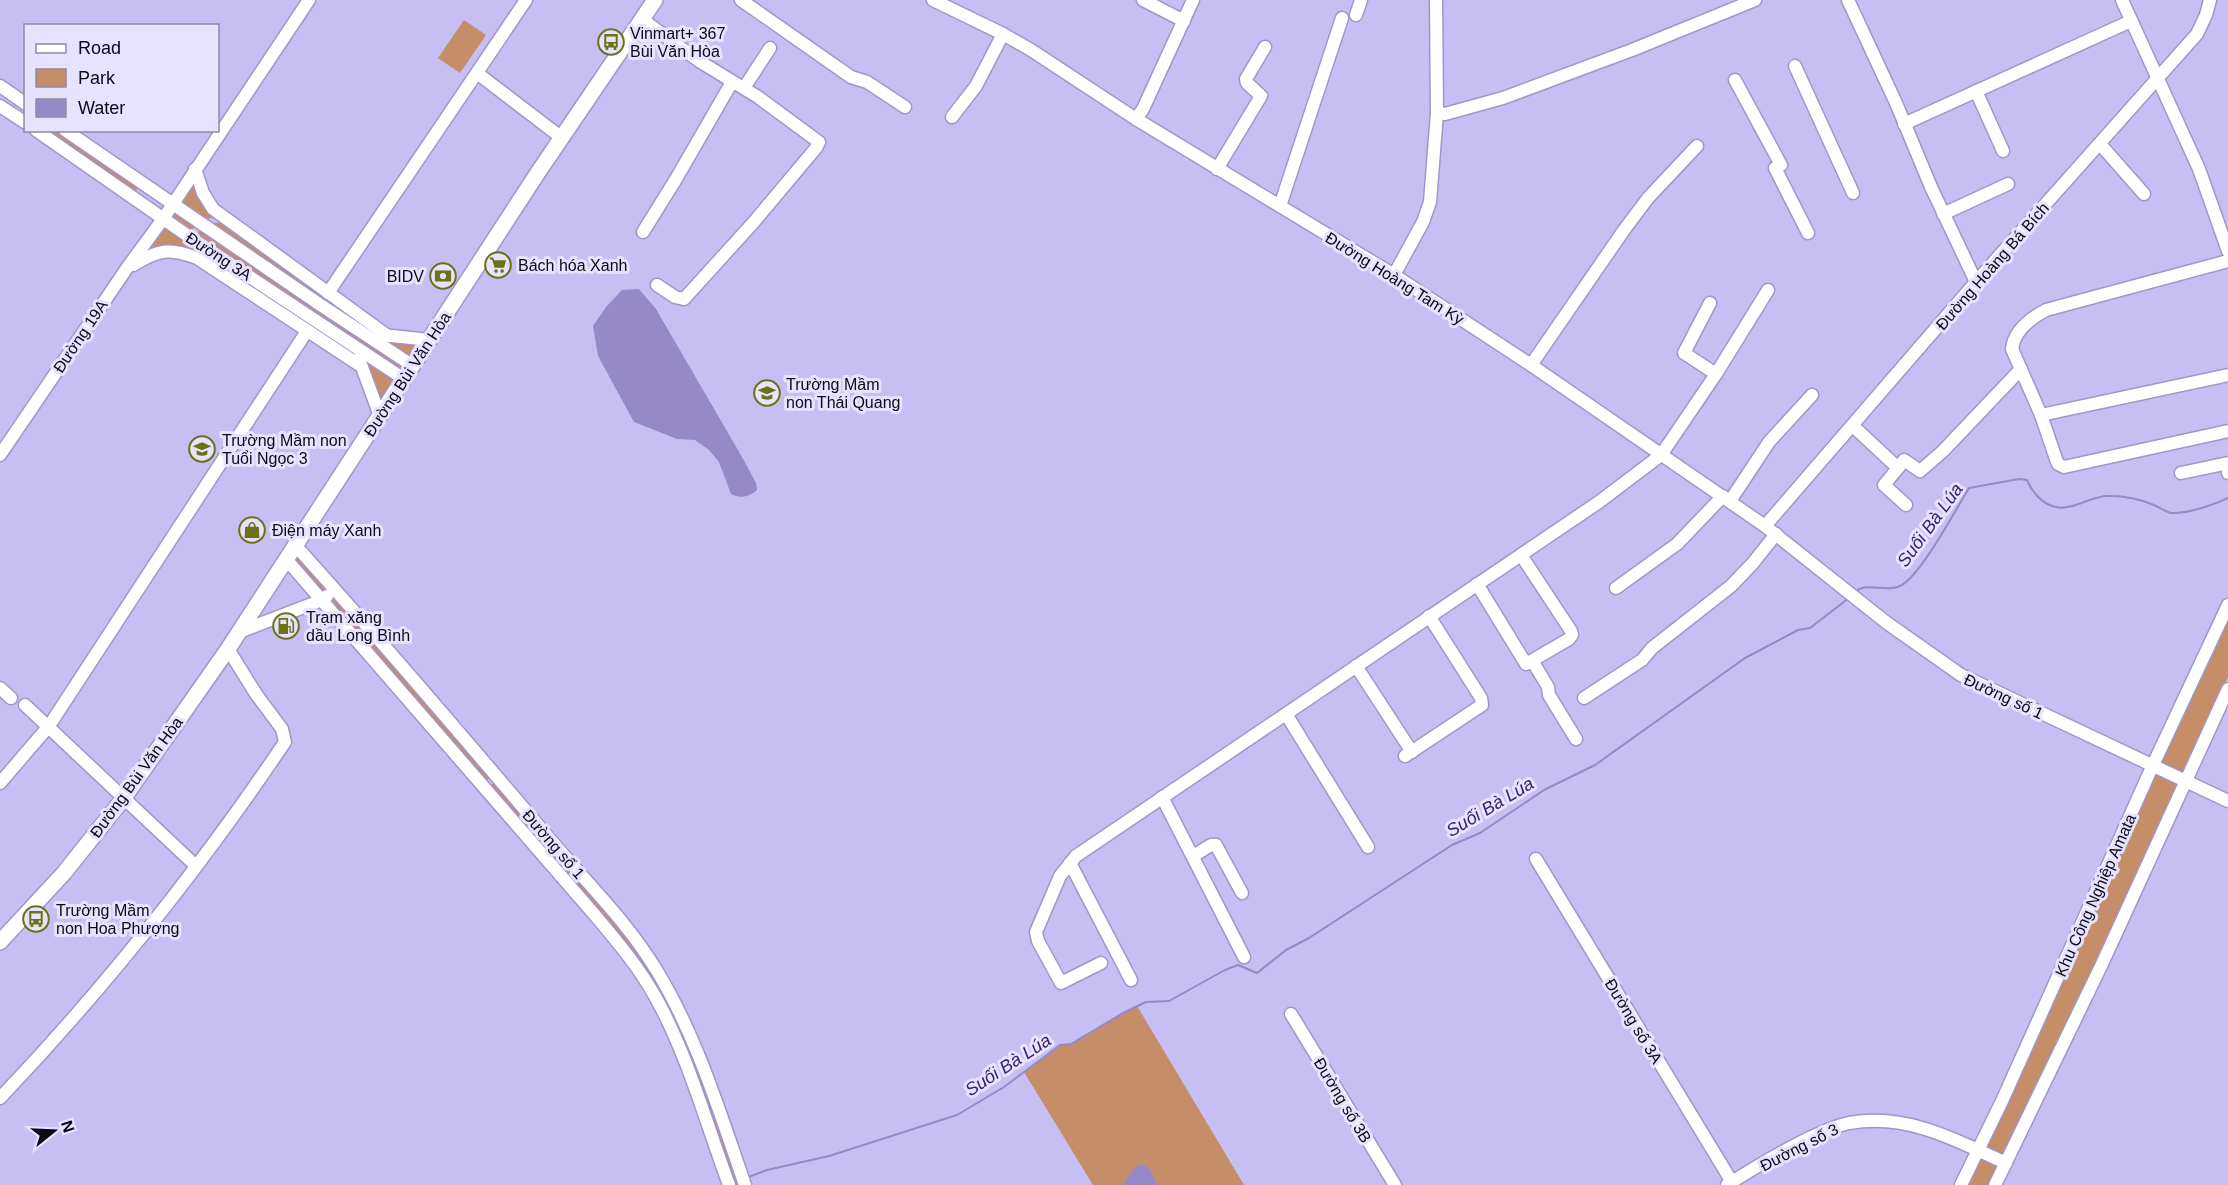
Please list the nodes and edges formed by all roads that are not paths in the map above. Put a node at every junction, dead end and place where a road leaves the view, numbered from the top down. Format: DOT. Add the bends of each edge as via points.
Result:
graph roads {
  1 [pos="309,0"];
  2 [pos="526,0"];
  3 [pos="655,0"];
  4 [pos="741,0"];
  5 [pos="933,0"];
  6 [pos="1143,0"];
  7 [pos="1193,0"];
  8 [pos="1361,0"];
  9 [pos="1436,0"];
  10 [pos="1755,0"];
  11 [pos="1848,0"];
  12 [pos="2122,0"];
  13 [pos="2210,0"];
  14 [pos="1356,15"];
  15 [pos="1342,18"];
  16 [pos="642,19"];
  17 [pos="1184,21"];
  18 [pos="2131,21"];
  19 [pos="1003,34"];
  20 [pos="1265,47"];
  21 [pos="770,48"];
  22 [pos="1795,66"];
  23 [pos="477,73"];
  24 [pos="1735,80"];
  25 [pos="2157,80"];
  26 [pos="732,82"];
  27 [pos="0,86"];
  28 [pos="744,88"];
  29 [pos="1976,91"];
  30 [pos="24,103"];
  31 [pos="0,106"];
  32 [pos="905,107"];
  33 [pos="1437,114"];
  34 [pos="952,117"];
  35 [pos="1136,119"];
  36 [pos="24,122"];
  37 [pos="1904,124"];
  38 [pos="39,132"];
  39 [pos="68,132"];
  40 [pos="562,138"];
  41 [pos="2100,144"];
  42 [pos="1698,146"];
  43 [pos="2003,151"];
  44 [pos="195,169"];
  45 [pos="1217,169"];
  46 [pos="2008,184"];
  47 [pos="1853,193"];
  48 [pos="2144,194"];
  49 [pos="172,204"];
  50 [pos="1280,206"];
  51 [pos="1943,214"];
  52 [pos="163,219"];
  53 [pos="225,219"];
  54 [pos="200,224"];
  55 [pos="643,232"];
  56 [pos="1808,233"];
  57 [pos="191,238"];
  58 [pos="2228,251"];
  59 [pos="197,258"];
  60 [pos="2228,261"];
  61 [pos="127,268"];
  62 [pos="1394,275"];
  63 [pos="1976,282"];
  64 [pos="657,285"];
  65 [pos="1768,290"];
  66 [pos="328,293"];
  67 [pos="1710,303"];
  68 [pos="307,331"];
  69 [pos="363,334"];
  70 [pos="388,336"];
  71 [pos="430,340"];
  72 [pos="355,347"];
  73 [pos="1531,365"];
  74 [pos="361,366"];
  75 [pos="413,366"];
  76 [pos="2021,369"];
  77 [pos="1716,374"];
  78 [pos="2228,375"];
  79 [pos="404,379"];
  80 [pos="1812,395"];
  81 [pos="2041,415"];
  82 [pos="380,416"];
  83 [pos="1853,426"];
  84 [pos="2228,431"];
  85 [pos="0,455"];
  86 [pos="1661,455"];
  87 [pos="2228,463"];
  88 [pos="1898,468"];
  89 [pos="2181,472"];
  90 [pos="1726,499"];
  91 [pos="1906,505"];
  92 [pos="1765,526"];
  93 [pos="1776,534"];
  94 [pos="295,545"];
  95 [pos="1521,555"];
  96 [pos="285,559"];
  97 [pos="1477,584"];
  98 [pos="1839,584"];
  99 [pos="1616,588"];
  100 [pos="334,589"];
  101 [pos="322,600"];
  102 [pos="2228,605"];
  103 [pos="1429,616"];
  104 [pos="239,632"];
  105 [pos="228,649"];
  106 [pos="1533,662"];
  107 [pos="1356,666"];
  108 [pos="0,688"];
  109 [pos="2228,689"];
  110 [pos="11,698"];
  111 [pos="1584,698"];
  112 [pos="25,705"];
  113 [pos="1286,714"];
  114 [pos="49,726"];
  115 [pos="1576,738"];
  116 [pos="2152,767"];
  117 [pos="495,775"];
  118 [pos="2185,780"];
  119 [pos="0,783"];
  120 [pos="485,788"];
  121 [pos="1162,797"];
  122 [pos="123,799"];
  123 [pos="2228,801"];
  124 [pos="1368,847"];
  125 [pos="1193,856"];
  126 [pos="1536,859"];
  127 [pos="1070,863"];
  128 [pos="196,866"];
  129 [pos="1242,893"];
  130 [pos="0,942"];
  131 [pos="1244,957"];
  132 [pos="1101,963"];
  133 [pos="1131,980"];
  134 [pos="669,991"];
  135 [pos="656,998"];
  136 [pos="1291,1014"];
  137 [pos="0,1098"];
  138 [pos="1978,1151"];
  139 [pos="2006,1163"];
  140 [pos="1730,1184"];
  141 [pos="729,1185"];
  142 [pos="745,1185"];
  143 [pos="1395,1185"];
  144 [pos="1961,1185"];
  145 [pos="1995,1185"];
  1 -- 44 [label="street"];
  2 -- 23 [label="street"];
  3 -- 16 [label="main road, Đường Bùi Văn Hòa"];
  4 -- 32 [label="street" via="851,77 867,82"];
  5 -- 19 [label="street, Đường Hoàng Tam Kỳ"];
  6 -- 17 [label="street"];
  7 -- 17 [label="street"];
  8 -- 14 [label="street"];
  9 -- 33 [label="street"];
  10 -- 33 [label="street" via="1492,102"];
  11 -- 37 [label="street"];
  12 -- 18 [label="street"];
  13 -- 25 [label="street, Đường Hoàng Bá Bích" via="2197,34"];
  15 -- 50 [label="street"];
  16 -- 26 [label="street"];
  16 -- 40 [label="main road, Đường Bùi Văn Hòa"];
  17 -- 35 [label="street"];
  18 -- 25 [label="street"];
  18 -- 29 [label="street"];
  19 -- 34 [label="street" via="976,86"];
  19 -- 35 [label="street, Đường Hoàng Tam Kỳ"];
  20 -- 45 [label="street" via="1246,80 1261,96"];
  21 -- 28 [label="street"];
  22 -- 47 [label="street"];
  23 -- 40 [label="street"];
  23 -- 66 [label="street"];
  24 -- 56 [label="street"];
  25 -- 41 [label="street, Đường Hoàng Bá Bích"];
  25 -- 58 [label="street" via="2199,169"];
  26 -- 28 [label="street"];
  26 -- 55 [label="street"];
  27 -- 30 [label="street"];
  28 -- 64 [label="street" via="817,139 819,145 684,299"];
  29 -- 37 [label="street"];
  29 -- 43 [label="street"];
  31 -- 36 [label="street"];
  33 -- 62 [label="street" via="1430,202"];
  35 -- 45 [label="street, Đường Hoàng Tam Kỳ"];
  37 -- 51 [label="street"];
  38 -- 52 [label="street, Đường 3A"];
  39 -- 49 [label="street, Đường 3A"];
  40 -- 71 [label="main road, Đường Bùi Văn Hòa"];
  41 -- 48 [label="street"];
  41 -- 63 [label="street, Đường Hoàng Bá Bích"];
  42 -- 73 [label="street" via="1656,189 1624,230"];
  44 -- 49 [label="street"];
  44 -- 53 [label="street, Đường 3A" via="203,193"];
  45 -- 50 [label="street, Đường Hoàng Tam Kỳ"];
  46 -- 51 [label="street"];
  49 -- 52 [label="street, Đường 19A"];
  49 -- 54 [label="street, Đường 3A"];
  50 -- 62 [label="street, Đường Hoàng Tam Kỳ"];
  51 -- 63 [label="street"];
  52 -- 57 [label="street, Đường 3A"];
  52 -- 61 [label="street, Đường 19A"];
  53 -- 54 [label="street"];
  53 -- 66 [label="street, Đường 3A"];
  54 -- 57 [label="street"];
  54 -- 69 [label="street, Đường 3A"];
  57 -- 59 [label="street"];
  57 -- 72 [label="street, Đường 3A"];
  59 -- 61 [label="street, Đường 3A" via="177,250 162,252"];
  59 -- 68 [label="street, Đường 3A"];
  60 -- 76 [label="street" via="2046,310 2022,328 2013,342"];
  61 -- 85 [label="street, Đường 19A"];
  62 -- 73 [label="street, Đường Hoàng Tam Kỳ"];
  63 -- 83 [label="street, Đường Hoàng Bá Bích"];
  65 -- 77 [label="street"];
  66 -- 70 [label="street, Đường 3A"];
  67 -- 77 [label="street" via="1684,353"];
  68 -- 74 [label="street, Đường 3A"];
  68 -- 114 [label="street"];
  69 -- 70 [label="street"];
  69 -- 75 [label="street, Đường 3A"];
  70 -- 71 [label="street"];
  71 -- 75 [label="main road, Đường Bùi Văn Hòa"];
  72 -- 74 [label="street"];
  72 -- 79 [label="street, Đường 3A"];
  73 -- 86 [label="street, Đường Hoàng Tam Kỳ"];
  74 -- 82 [label="street"];
  75 -- 79 [label="main road, Đường Bùi Văn Hòa"];
  76 -- 81 [label="street"];
  76 -- 88 [label="street" via="1925,468 1920,471 1904,460"];
  77 -- 86 [label="street"];
  78 -- 81 [label="street"];
  79 -- 82 [label="main road, Đường Bùi Văn Hòa"];
  80 -- 90 [label="street" via="1769,442"];
  81 -- 84 [label="street" via="2058,464 2064,467"];
  82 -- 94 [label="main road, Đường Bùi Văn Hòa"];
  83 -- 88 [label="street"];
  83 -- 92 [label="street, Đường Hoàng Bá Bích"];
  86 -- 90 [label="street, Đường Hoàng Tam Kỳ"];
  86 -- 95 [label="street"];
  87 -- 89 [label="street"];
  88 -- 91 [label="street" via="1884,485"];
  90 -- 92 [label="street, Đường Hoàng Tam Kỳ"];
  90 -- 99 [label="street" via="1677,544"];
  92 -- 93 [label="street, Đường Hoàng Tam Kỳ"];
  93 -- 98 [label="street, Đường Hoàng Tam Kỳ"];
  93 -- 111 [label="street" via="1731,586 1641,660"];
  94 -- 96 [label="main road, Đường Bùi Văn Hòa"];
  94 -- 100 [label="street, Đường số 1"];
  95 -- 97 [label="street"];
  95 -- 106 [label="street" via="1572,635"];
  96 -- 101 [label="street, Đường số 1"];
  96 -- 104 [label="main road, Đường Bùi Văn Hòa"];
  97 -- 103 [label="street"];
  97 -- 106 [label="street" via="1525,663"];
  98 -- 116 [label="street, Đường số 1" via="1961,675"];
  100 -- 101 [label="street"];
  100 -- 117 [label="street, Đường số 1"];
  101 -- 104 [label="street"];
  101 -- 120 [label="street, Đường số 1"];
  102 -- 116 [label="street, Khu Công Nghiệp Amata"];
  103 -- 107 [label="street"];
  103 -- 107 [label="street" via="1482,705 1409,754"];
  104 -- 105 [label="main road, Đường Bùi Văn Hòa"];
  105 -- 122 [label="main road, Đường Bùi Văn Hòa"];
  105 -- 128 [label="street" via="283,731 285,742"];
  106 -- 115 [label="street"];
  107 -- 113 [label="street"];
  108 -- 110 [label="street"];
  109 -- 118 [label="street, Khu Công Nghiệp Amata"];
  112 -- 114 [label="street"];
  113 -- 121 [label="street"];
  113 -- 124 [label="street"];
  114 -- 119 [label="street"];
  114 -- 122 [label="street"];
  116 -- 118 [label="street, Đường số 1"];
  116 -- 138 [label="street, Khu Công Nghiệp Amata"];
  117 -- 120 [label="street"];
  117 -- 134 [label="street, Đường số 1" via="632,933"];
  118 -- 123 [label="street, Đường số 1"];
  118 -- 139 [label="street, Khu Công Nghiệp Amata"];
  120 -- 135 [label="street, Đường số 1" via="619,943"];
  121 -- 125 [label="street"];
  121 -- 127 [label="street" via="1087,847"];
  122 -- 128 [label="street"];
  122 -- 130 [label="main road, Đường Bùi Văn Hòa" via="64,873"];
  125 -- 129 [label="street" via="1216,845"];
  125 -- 131 [label="street"];
  126 -- 140 [label="street, Đường số 3A"];
  127 -- 132 [label="street" via="1052,892 1036,937 1061,983"];
  127 -- 133 [label="street"];
  128 -- 137 [label="street" via="100,987"];
  134 -- 135 [label="street"];
  134 -- 142 [label="street, Đường số 1" via="692,1038"];
  135 -- 141 [label="street, Đường số 1" via="681,1052"];
  136 -- 143 [label="street, Đường số 3B"];
  138 -- 139 [label="street, Đường số 3"];
  138 -- 140 [label="street, Đường số 3" via="1922,1128 1891,1122 1857,1122 1816,1136"];
  138 -- 144 [label="street, Khu Công Nghiệp Amata"];
  139 -- 145 [label="street, Khu Công Nghiệp Amata"];
}
